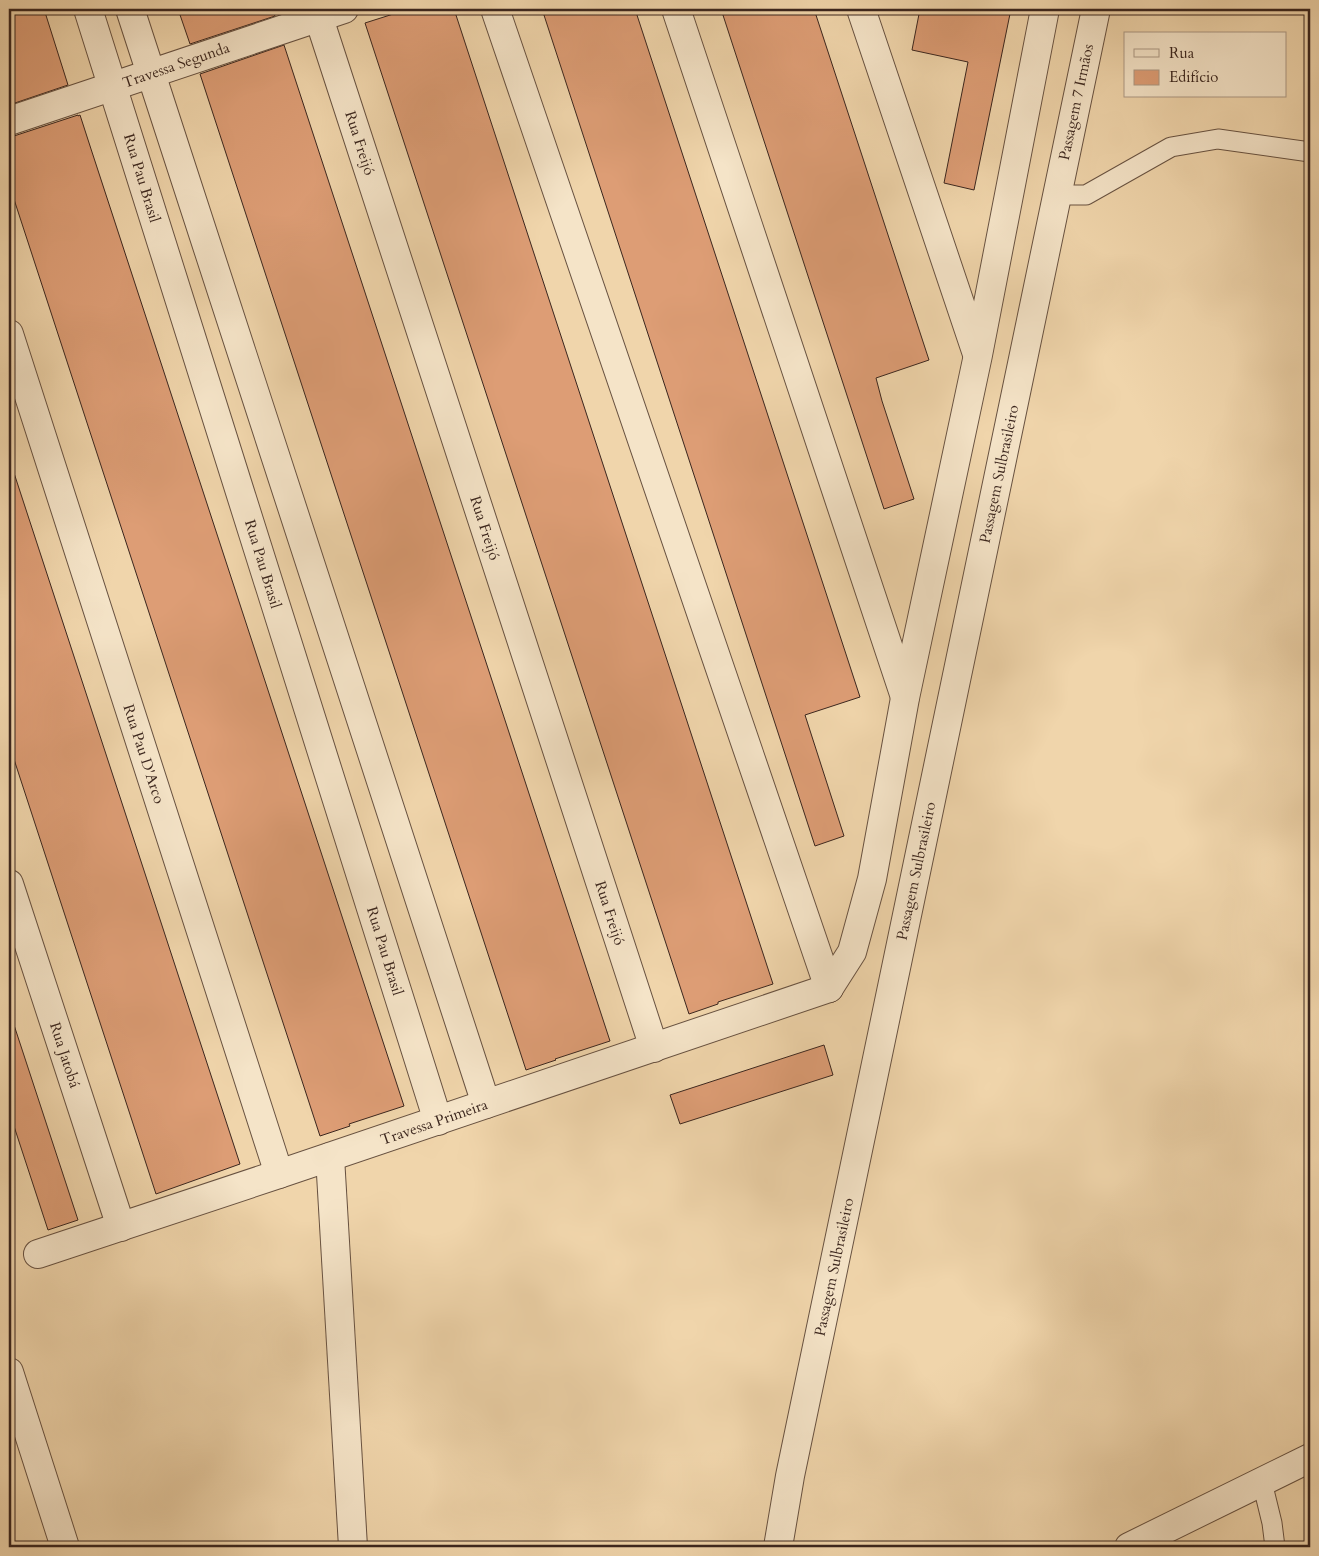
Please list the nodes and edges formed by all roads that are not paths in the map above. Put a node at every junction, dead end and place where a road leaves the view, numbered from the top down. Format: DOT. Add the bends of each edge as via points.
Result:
graph roads {
  1 [pos="88,9"];
  2 [pos="130,9"];
  3 [pos="495,9"];
  4 [pos="676,9"];
  5 [pos="1045,9"];
  6 [pos="1096,9"];
  7 [pos="862,11"];
  8 [pos="326,12"];
  9 [pos="151,74"];
  10 [pos="113,86"];
  11 [pos="9,122"];
  12 [pos="1310,152"];
  13 [pos="1057,195"];
  14 [pos="9,334"];
  15 [pos="978,355"];
  16 [pos="264,422"];
  17 [pos="224,439"];
  18 [pos="905,698"];
  19 [pos="9,884"];
  20 [pos="829,988"];
  21 [pos="654,1048"];
  22 [pos="486,1104"];
  23 [pos="438,1121"];
  24 [pos="330,1156"];
  25 [pos="279,1174"];
  26 [pos="121,1227"];
  27 [pos="38,1254"];
  28 [pos="9,1372"];
  29 [pos="1310,1458"];
  30 [pos="1262,1482"];
  31 [pos="64,1547"];
  32 [pos="353,1547"];
  33 [pos="778,1547"];
  34 [pos="1129,1547"];
  35 [pos="1275,1547"];
  1 -- 10 [label="street, Rua Pau Brasil"];
  2 -- 9 [label="street"];
  3 -- 20 [label="street"];
  4 -- 18 [label="street"];
  5 -- 15 [label="street"];
  6 -- 13 [label="street, Passagem 7 Irmãos"];
  7 -- 15 [label="street"];
  8 -- 9 [label="street, Travessa Segunda"];
  8 -- 21 [label="street, Rua Freijó"];
  9 -- 10 [label="street, Travessa Segunda"];
  9 -- 16 [label="street"];
  10 -- 11 [label="street, Travessa Segunda"];
  10 -- 17 [label="street, Rua Pau Brasil"];
  12 -- 13 [label="lane" via="1218,139 1171,147 1086,195"];
  13 -- 33 [label="street, Passagem Sulbrasileiro" via="790,1476"];
  14 -- 25 [label="street, Rua Pau D'Arco"];
  15 -- 18 [label="street"];
  16 -- 17 [label="street"];
  16 -- 22 [label="street"];
  17 -- 23 [label="street, Rua Pau Brasil"];
  18 -- 20 [label="street" via="872,880 852,952"];
  19 -- 26 [label="street, Rua Jatobá"];
  20 -- 21 [label="street, Travessa Primeira"];
  21 -- 22 [label="street, Travessa Primeira"];
  22 -- 23 [label="street, Travessa Primeira"];
  23 -- 24 [label="street, Travessa Primeira"];
  24 -- 25 [label="street, Travessa Primeira"];
  24 -- 32 [label="street"];
  25 -- 26 [label="street, Travessa Primeira"];
  26 -- 27 [label="street, Travessa Primeira"];
  28 -- 31 [label="street"];
  29 -- 30 [label="street"];
  30 -- 34 [label="street"];
  30 -- 35 [label="lane"];
}
